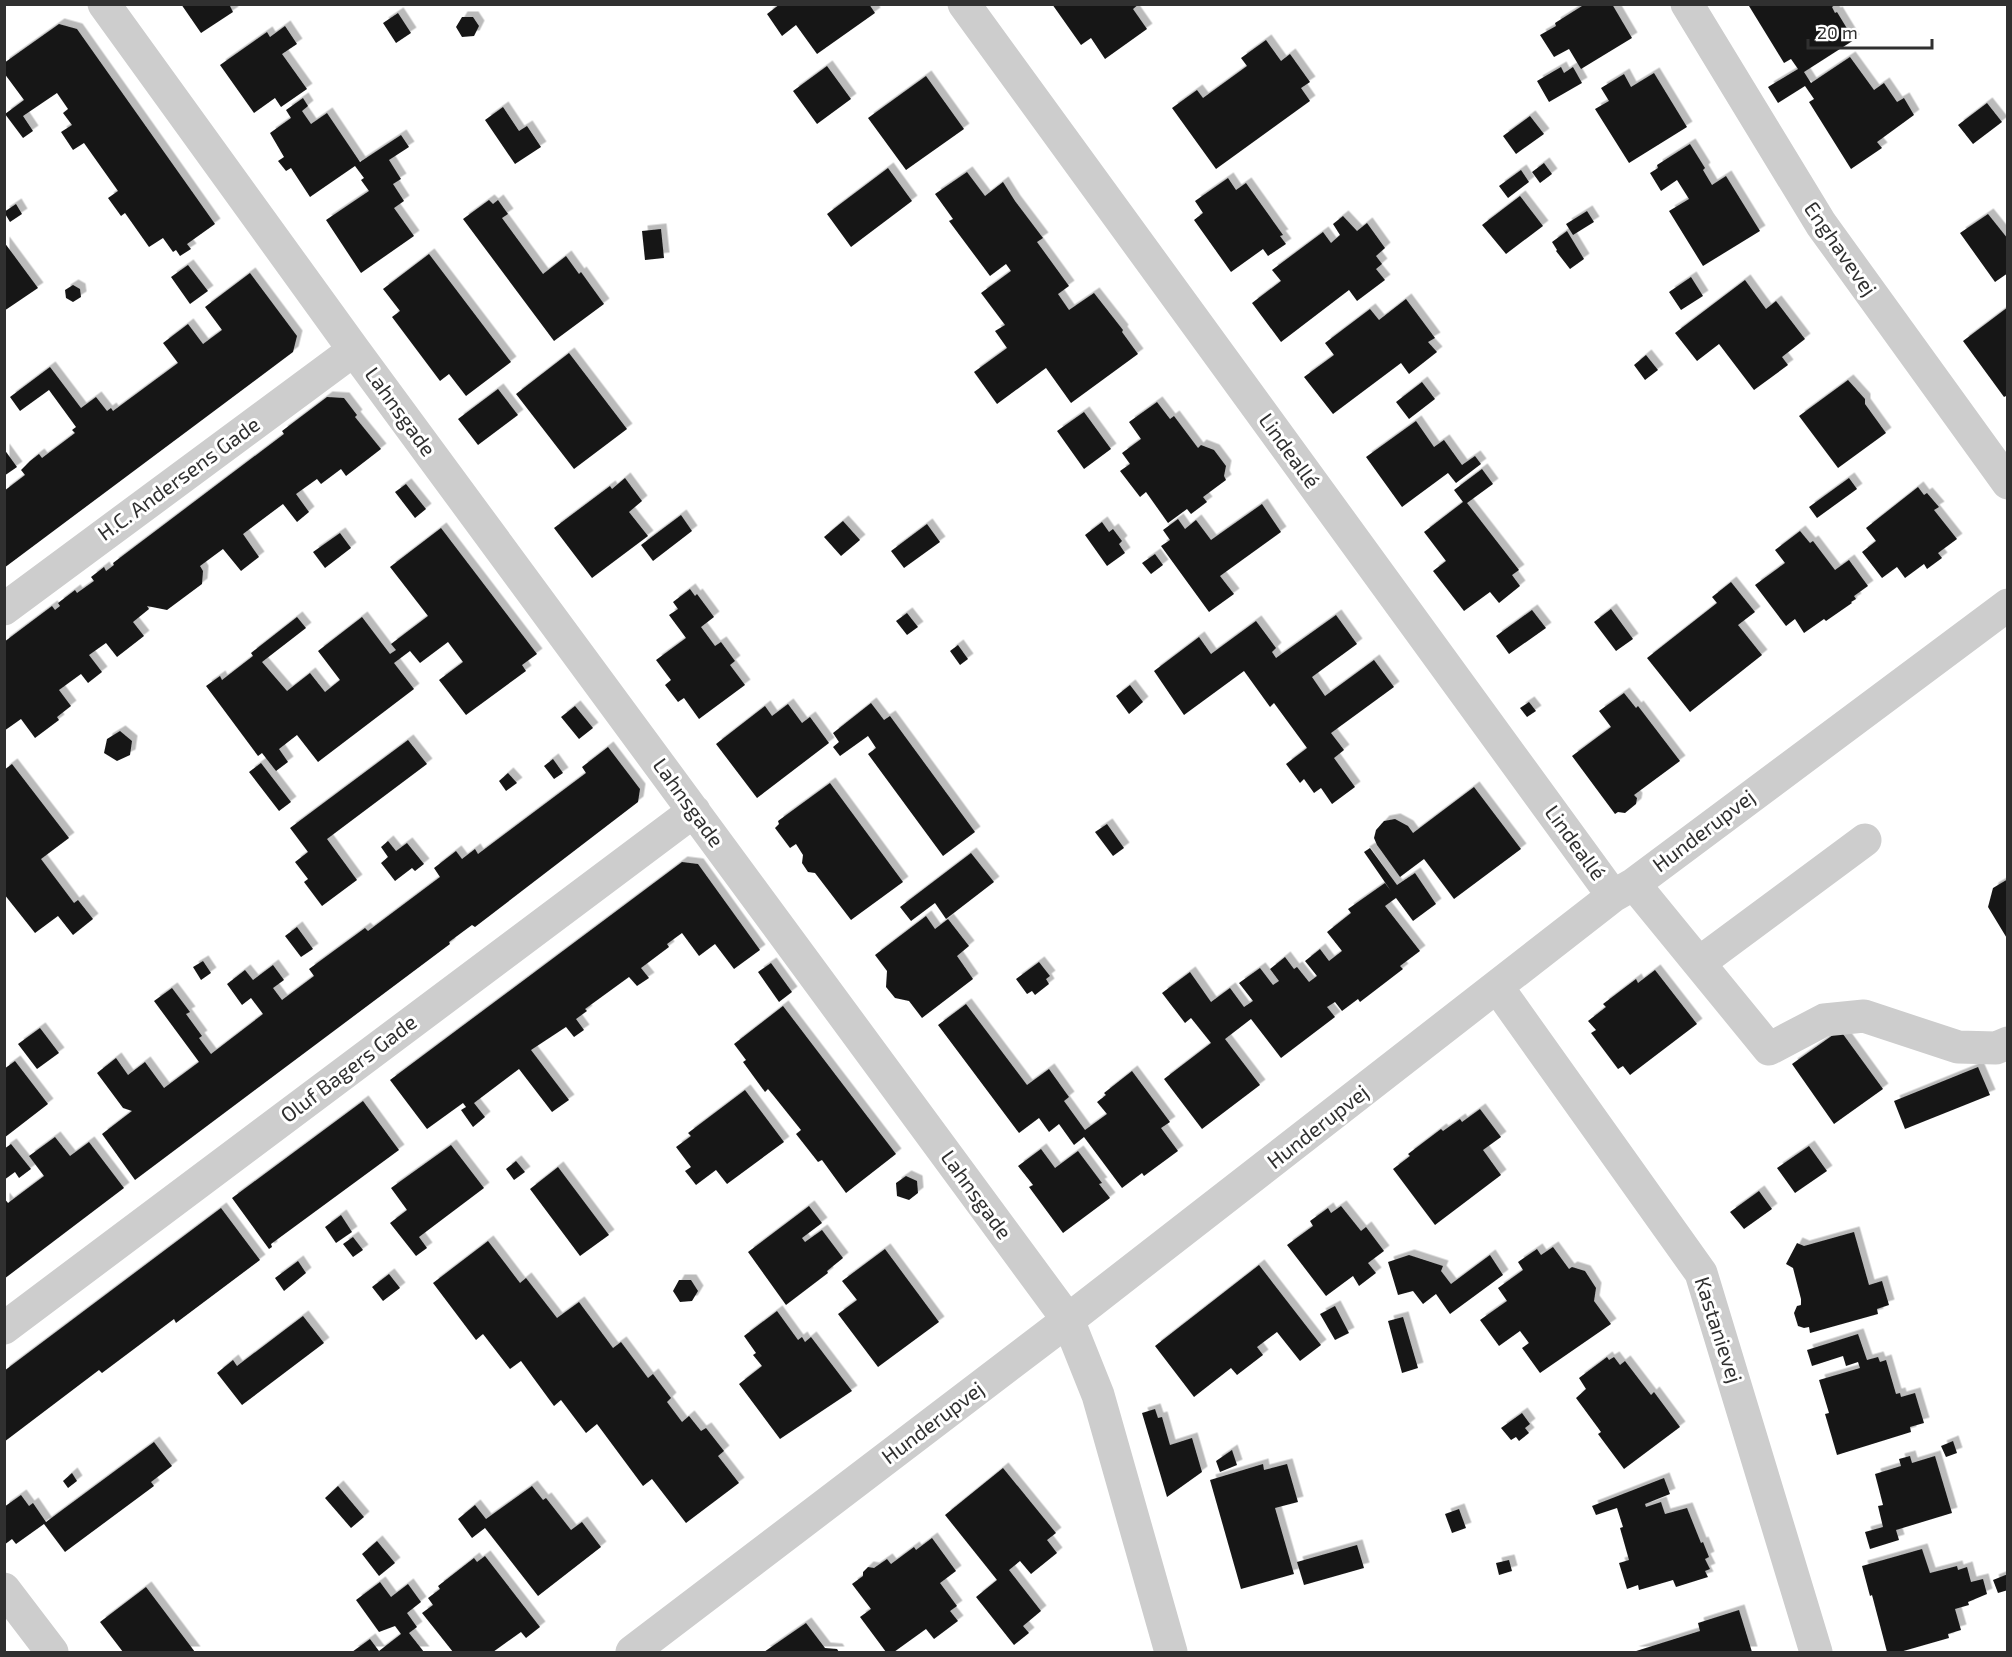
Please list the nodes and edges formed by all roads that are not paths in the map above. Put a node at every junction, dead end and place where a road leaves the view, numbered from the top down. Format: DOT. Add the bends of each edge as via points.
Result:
graph roads {
  1 [pos="104,4"];
  2 [pos="964,4"];
  3 [pos="1687,4"];
  4 [pos="354,350"];
  5 [pos="2007,483"];
  6 [pos="2007,605"];
  7 [pos="4,609"];
  8 [pos="694,811"];
  9 [pos="1865,840"];
  10 [pos="1624,890"];
  11 [pos="1699,963"];
  12 [pos="1497,988"];
  13 [pos="2007,1042"];
  14 [pos="1068,1320"];
  15 [pos="4,1328"];
  16 [pos="4,1589"];
  17 [pos="52,1653"];
  18 [pos="632,1653"];
  19 [pos="1171,1653"];
  20 [pos="1816,1653"];
  1 -- 4 [label="street, Lahnsgade"];
  2 -- 10 [label="street, Lindeallé"];
  3 -- 5 [label="street, Enghavevej" via="1821,224"];
  4 -- 7 [label="street, H.C. Andersens Gade"];
  4 -- 8 [label="street, Lahnsgade"];
  6 -- 10 [label="street, Hunderupvej"];
  8 -- 14 [label="street, Lahnsgade"];
  8 -- 15 [label="street, Oluf Bagers Gade"];
  9 -- 11 [label="street"];
  10 -- 11 [label="street, Lindeallé"];
  10 -- 12 [label="street, Hunderupvej"];
  11 -- 13 [label="street, Lindeallé" via="1769,1049 1824,1020 1864,1016 1958,1047 1996,1048"];
  12 -- 14 [label="street, Hunderupvej"];
  12 -- 20 [label="street, Kastanievej" via="1701,1273"];
  14 -- 18 [label="street, Hunderupvej"];
  14 -- 19 [label="street, Lahnsgade" via="1098,1395"];
  16 -- 17 [label="street"];
}
